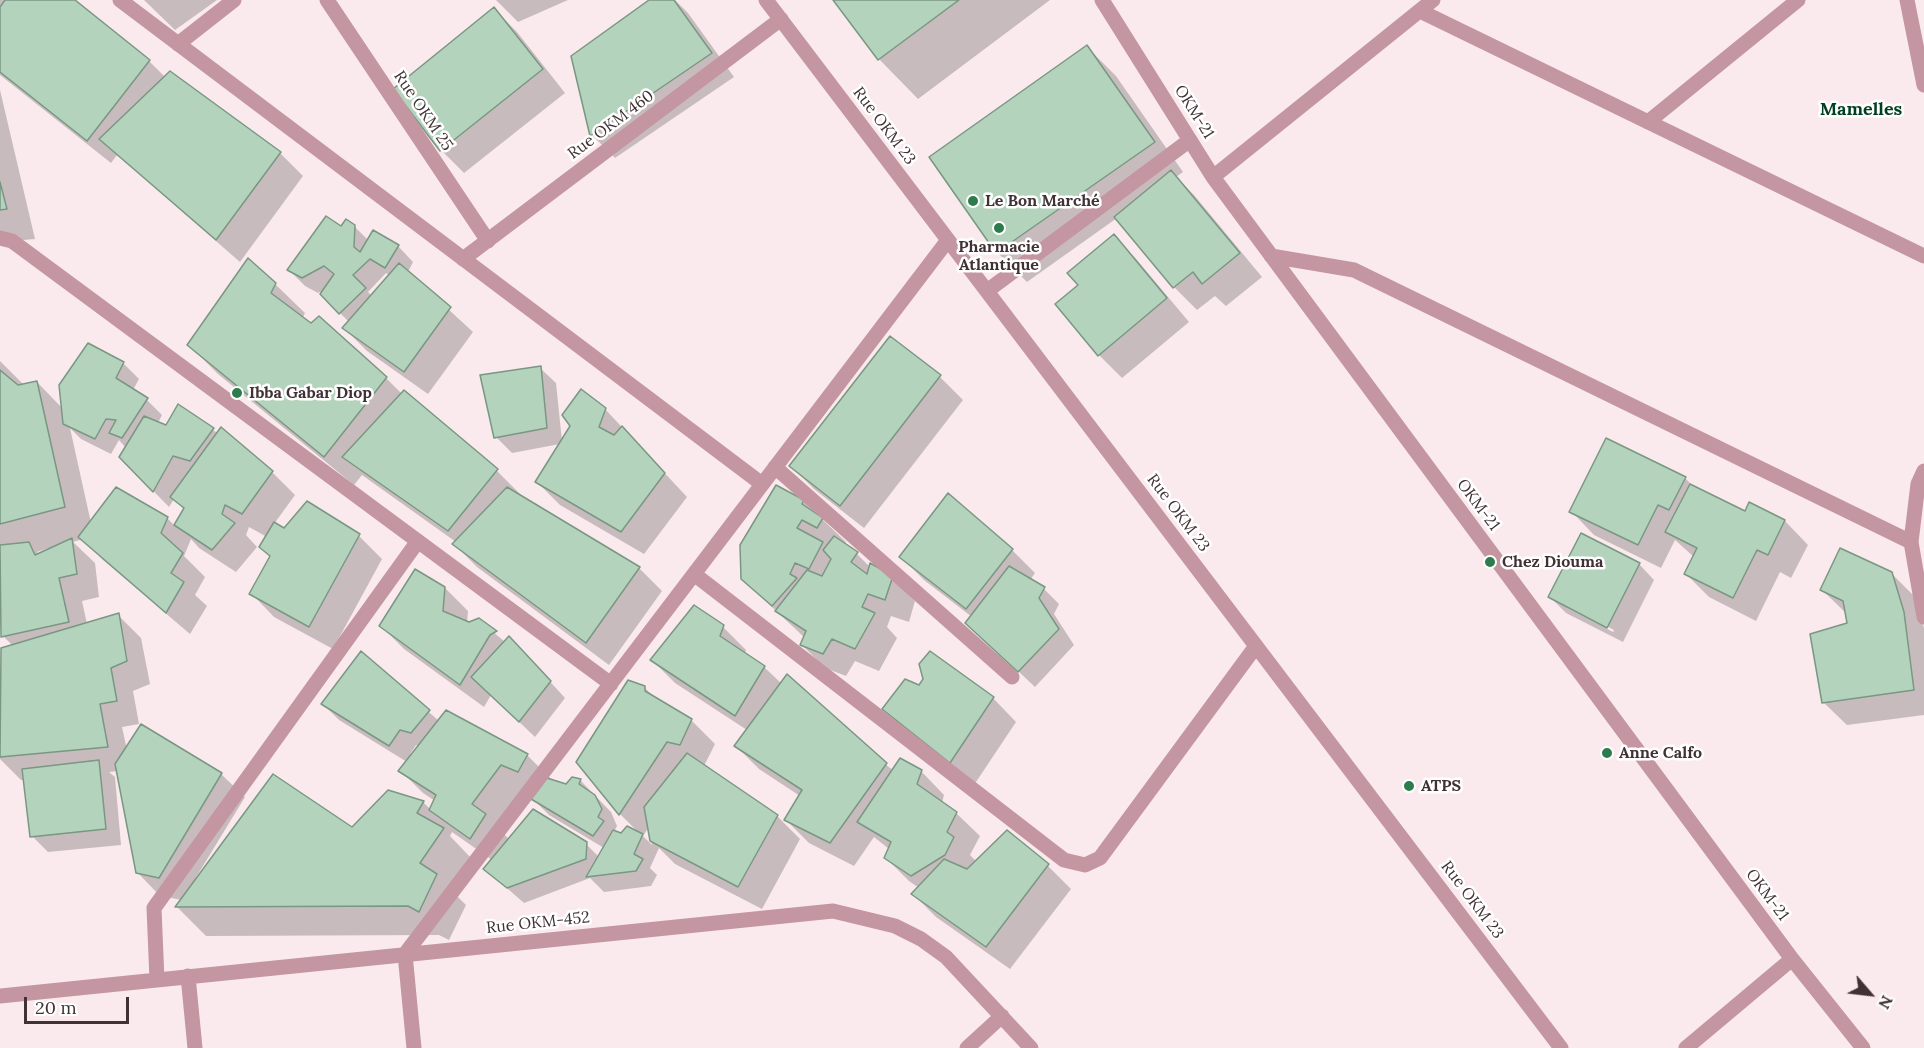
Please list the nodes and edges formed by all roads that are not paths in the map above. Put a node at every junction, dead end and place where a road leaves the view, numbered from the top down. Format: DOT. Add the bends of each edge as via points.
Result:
graph roads {
  1 [pos="120,0"];
  2 [pos="234,0"];
  3 [pos="327,0"];
  4 [pos="766,0"];
  5 [pos="1102,0"];
  6 [pos="1433,0"];
  7 [pos="1798,0"];
  8 [pos="1907,0"];
  9 [pos="1420,10"];
  10 [pos="781,19"];
  11 [pos="178,44"];
  12 [pos="1924,85"];
  13 [pos="1648,122"];
  14 [pos="1190,140"];
  15 [pos="1213,177"];
  16 [pos="0,238"];
  17 [pos="948,240"];
  18 [pos="488,241"];
  19 [pos="1271,256"];
  20 [pos="1924,256"];
  21 [pos="463,259"];
  22 [pos="987,291"];
  23 [pos="775,468"];
  24 [pos="1924,471"];
  25 [pos="762,484"];
  26 [pos="418,541"];
  27 [pos="1911,542"];
  28 [pos="694,574"];
  29 [pos="1924,617"];
  30 [pos="1256,646"];
  31 [pos="1012,677"];
  32 [pos="611,684"];
  33 [pos="405,954"];
  34 [pos="1792,959"];
  35 [pos="188,976"];
  36 [pos="157,980"];
  37 [pos="0,996"];
  38 [pos="1002,1016"];
  39 [pos="195,1048"];
  40 [pos="414,1048"];
  41 [pos="967,1048"];
  42 [pos="1031,1048"];
  43 [pos="1561,1048"];
  44 [pos="1686,1048"];
  45 [pos="1863,1048"];
  1 -- 11 [label="street"];
  2 -- 11 [label="street"];
  3 -- 18 [label="street, Rue OKM 25"];
  4 -- 10 [label="street, Rue OKM 23"];
  5 -- 14 [label="street, OKM-21"];
  6 -- 9 [label="street"];
  7 -- 13 [label="street"];
  8 -- 12 [label="street"];
  9 -- 13 [label="street"];
  9 -- 15 [label="street"];
  10 -- 17 [label="street, Rue OKM 23"];
  10 -- 18 [label="street, Rue OKM 460"];
  11 -- 21 [label="street"];
  13 -- 20 [label="street"];
  14 -- 15 [label="street, OKM-21"];
  14 -- 22 [label="street"];
  15 -- 19 [label="street, OKM-21"];
  16 -- 26 [label="street" via="12,240"];
  17 -- 22 [label="street, Rue OKM 23"];
  17 -- 23 [label="street"];
  18 -- 21 [label="street, Rue OKM 460"];
  19 -- 27 [label="street" via="1354,270"];
  19 -- 34 [label="street, OKM-21"];
  21 -- 25 [label="street"];
  22 -- 30 [label="street, Rue OKM 23"];
  23 -- 25 [label="street"];
  23 -- 31 [label="street"];
  24 -- 27 [label="street" via="1918,484"];
  25 -- 28 [label="street"];
  26 -- 32 [label="street"];
  26 -- 36 [label="street" via="154,908"];
  27 -- 29 [label="street"];
  28 -- 30 [label="street" via="1065,860 1085,865 1100,858"];
  28 -- 32 [label="street"];
  30 -- 43 [label="street, Rue OKM 23"];
  32 -- 33 [label="street"];
  33 -- 35 [label="street, Rue OKM-452"];
  33 -- 38 [label="street, Rue OKM-452" via="833,911 895,926 921,939 946,957"];
  33 -- 40 [label="street"];
  34 -- 44 [label="street"];
  34 -- 45 [label="street, OKM-21"];
  35 -- 36 [label="street, Rue OKM-452"];
  35 -- 39 [label="street"];
  36 -- 37 [label="street, Rue OKM-452"];
  38 -- 41 [label="street"];
  38 -- 42 [label="street, Rue OKM-452"];
}
